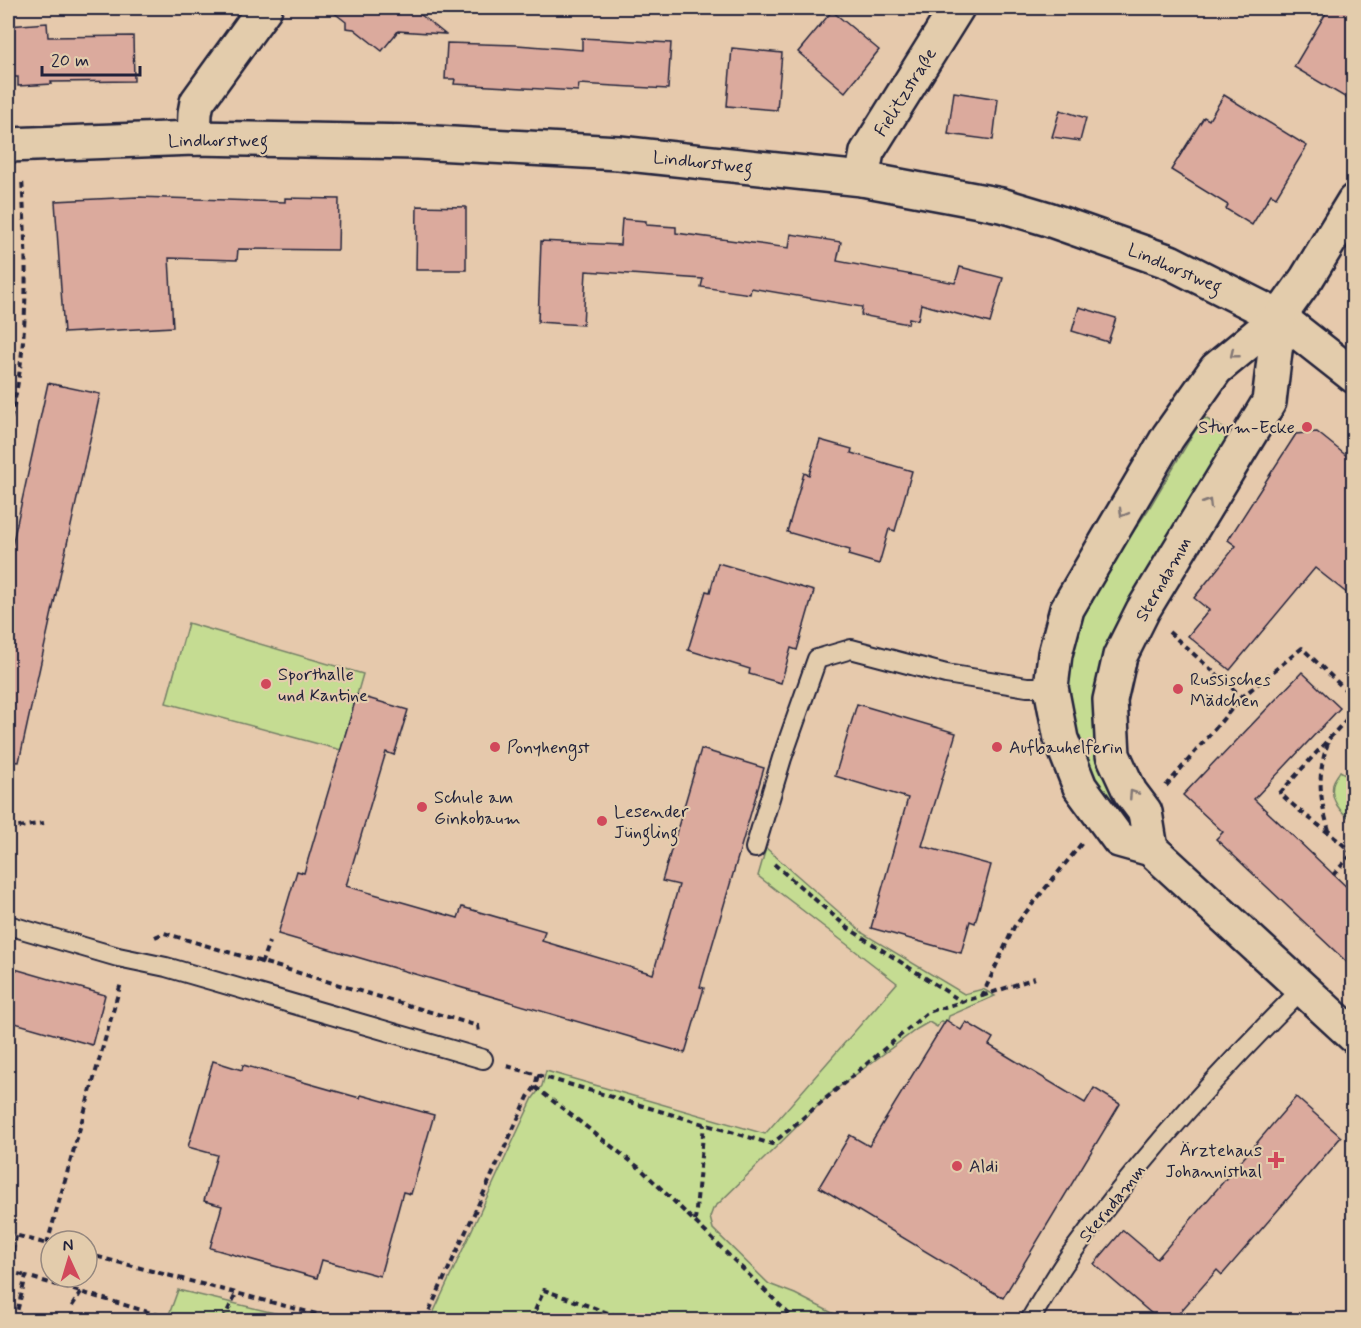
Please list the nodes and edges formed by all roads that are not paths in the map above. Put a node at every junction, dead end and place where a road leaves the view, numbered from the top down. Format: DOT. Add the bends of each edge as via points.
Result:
graph roads {
  1 [pos="265,8"];
  2 [pos="957,8"];
  3 [pos="194,138"];
  4 [pos="8,145"];
  5 [pos="862,179"];
  6 [pos="1353,201"];
  7 [pos="1280,317"];
  8 [pos="1353,375"];
  9 [pos="1051,687"];
  10 [pos="755,848"];
  11 [pos="1151,849"];
  12 [pos="8,925"];
  13 [pos="1303,988"];
  14 [pos="1353,1036"];
  15 [pos="483,1059"];
  16 [pos="1030,1320"];
  1 -- 3 [label="street" via="197,102"];
  2 -- 5 [label="street, Fielitzstraße" via="867,152"];
  3 -- 4 [label="street, Lindhorstweg"];
  3 -- 5 [label="street, Lindhorstweg" via="417,142 610,152"];
  5 -- 7 [label="street, Lindhorstweg" via="1000,205 1048,219 1170,262"];
  6 -- 7 [label="street, Sterndamm"];
  7 -- 8 [label="street, Lindhorstweg"];
  7 -- 9 [label="street, Sterndamm, one-way" via="1216,369 1168,437 1067,609"];
  11 -- 7 [label="street, Sterndamm, one-way" via="1145,812 1130,792 1113,755 1110,700 1120,656 1143,610 1269,402"];
  9 -- 10 [label="lane" via="946,674 851,649 817,660"];
  9 -- 11 [label="street, Sterndamm" via="1061,739 1080,787 1119,840"];
  11 -- 13 [label="street, Sterndamm"];
  12 -- 15 [label="lane"];
  13 -- 14 [label="street, Sterndamm"];
  13 -- 16 [label="lane, Sterndamm" via="1237,1054 1126,1184 1070,1255"];
}
